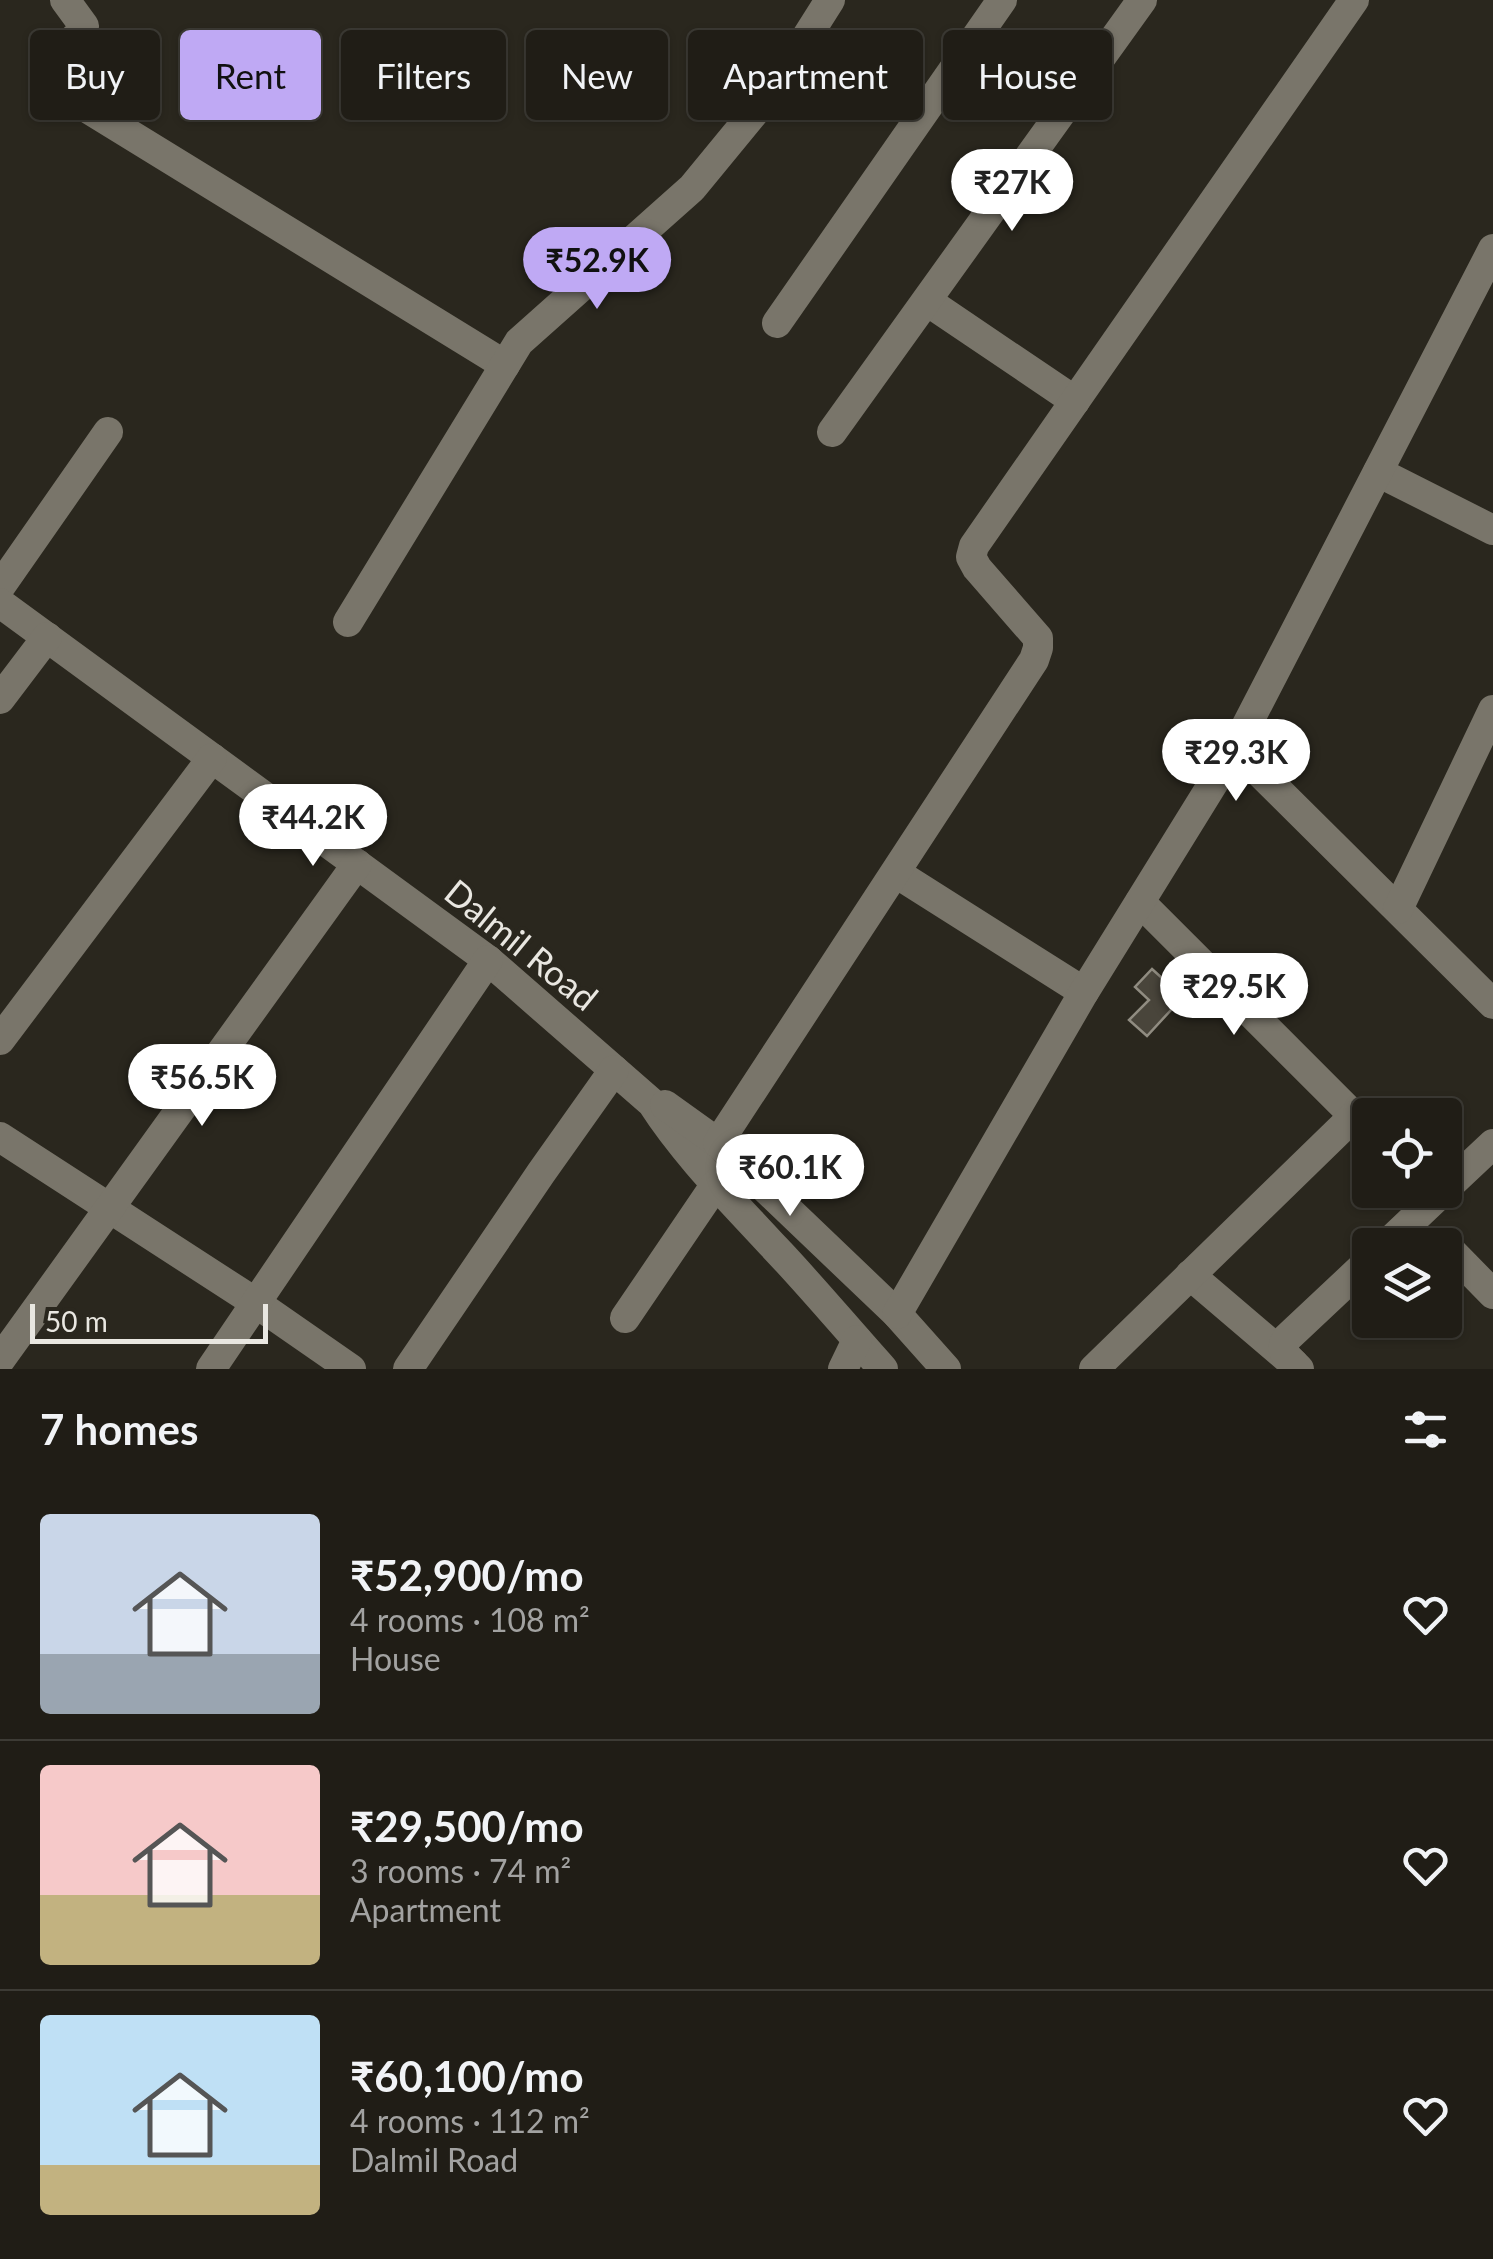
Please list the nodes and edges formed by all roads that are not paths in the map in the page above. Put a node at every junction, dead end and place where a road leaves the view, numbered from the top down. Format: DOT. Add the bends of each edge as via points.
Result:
graph roads {
  1 [pos="66,0"];
  2 [pos="1002,0"];
  3 [pos="1142,0"];
  4 [pos="1354,0"];
  5 [pos="821,3"];
  6 [pos="1493,249"];
  7 [pos="926,301"];
  8 [pos="776,323"];
  9 [pos="504,365"];
  10 [pos="1074,401"];
  11 [pos="108,432"];
  12 [pos="832,432"];
  13 [pos="1378,472"];
  14 [pos="1493,530"];
  15 [pos="0,587"];
  16 [pos="0,603"];
  17 [pos="348,622"];
  18 [pos="48,637"];
  19 [pos="0,699"];
  20 [pos="1493,710"];
  21 [pos="1235,748"];
  22 [pos="212,758"];
  23 [pos="358,864"];
  24 [pos="896,873"];
  25 [pos="1140,902"];
  26 [pos="1398,909"];
  27 [pos="488,960"];
  28 [pos="1084,992"];
  29 [pos="1493,1004"];
  30 [pos="0,1040"];
  31 [pos="614,1070"];
  32 [pos="652,1102"];
  33 [pos="1352,1114"];
  34 [pos="1352,1133"];
  35 [pos="0,1137"];
  36 [pos="718,1143"];
  37 [pos="1493,1144"];
  38 [pos="1462,1172"];
  39 [pos="716,1184"];
  40 [pos="109,1206"];
  41 [pos="1423,1208"];
  42 [pos="1403,1228"];
  43 [pos="1462,1262"];
  44 [pos="1190,1276"];
  45 [pos="1352,1277"];
  46 [pos="1493,1294"];
  47 [pos="256,1303"];
  48 [pos="897,1314"];
  49 [pos="625,1318"];
  50 [pos="857,1340"];
  51 [pos="0,1360"];
  52 [pos="1296,1366"];
  53 [pos="211,1369"];
  54 [pos="352,1369"];
  55 [pos="408,1369"];
  56 [pos="843,1369"];
  57 [pos="884,1369"];
  58 [pos="946,1369"];
  59 [pos="1094,1369"];
  1 -- 9 [label="street" via="84,30 44,66 48,84"];
  2 -- 8 [label="street"];
  3 -- 7 [label="street"];
  4 -- 10 [label="street"];
  5 -- 9 [label="street" via="775,87 714,165 534,327"];
  6 -- 13 [label="street"];
  7 -- 10 [label="street"];
  7 -- 12 [label="street"];
  9 -- 17 [label="street"];
  10 -- 24 [label="street" via="972,557 1038,638 1034,660"];
  11 -- 15 [label="street"];
  13 -- 14 [label="street"];
  13 -- 21 [label="street"];
  16 -- 18 [label="street, Dalmil Road"];
  18 -- 19 [label="street"];
  18 -- 22 [label="street, Dalmil Road"];
  20 -- 26 [label="street"];
  21 -- 25 [label="street"];
  21 -- 26 [label="street"];
  22 -- 23 [label="street, Dalmil Road"];
  22 -- 30 [label="street"];
  23 -- 27 [label="street, Dalmil Road"];
  23 -- 40 [label="street"];
  24 -- 28 [label="street"];
  24 -- 36 [label="street"];
  25 -- 28 [label="street"];
  25 -- 33 [label="street"];
  26 -- 29 [label="street"];
  27 -- 31 [label="street, Dalmil Road"];
  27 -- 47 [label="street"];
  28 -- 48 [label="street"];
  31 -- 32 [label="street, Dalmil Road"];
  31 -- 55 [label="street"];
  32 -- 36 [label="street"];
  32 -- 39 [label="street"];
  34 -- 44 [label="street"];
  35 -- 40 [label="street"];
  36 -- 48 [label="street"];
  37 -- 38 [label="street"];
  39 -- 49 [label="street"];
  39 -- 50 [label="street"];
  40 -- 47 [label="street"];
  40 -- 51 [label="street"];
  41 -- 42 [label="street"];
  43 -- 46 [label="street"];
  44 -- 52 [label="street"];
  44 -- 59 [label="street"];
  45 -- 52 [label="street" via="1288,1338 1284,1353"];
  47 -- 53 [label="street"];
  47 -- 54 [label="street"];
  48 -- 58 [label="street"];
  50 -- 56 [label="street"];
  50 -- 57 [label="street"];
}
